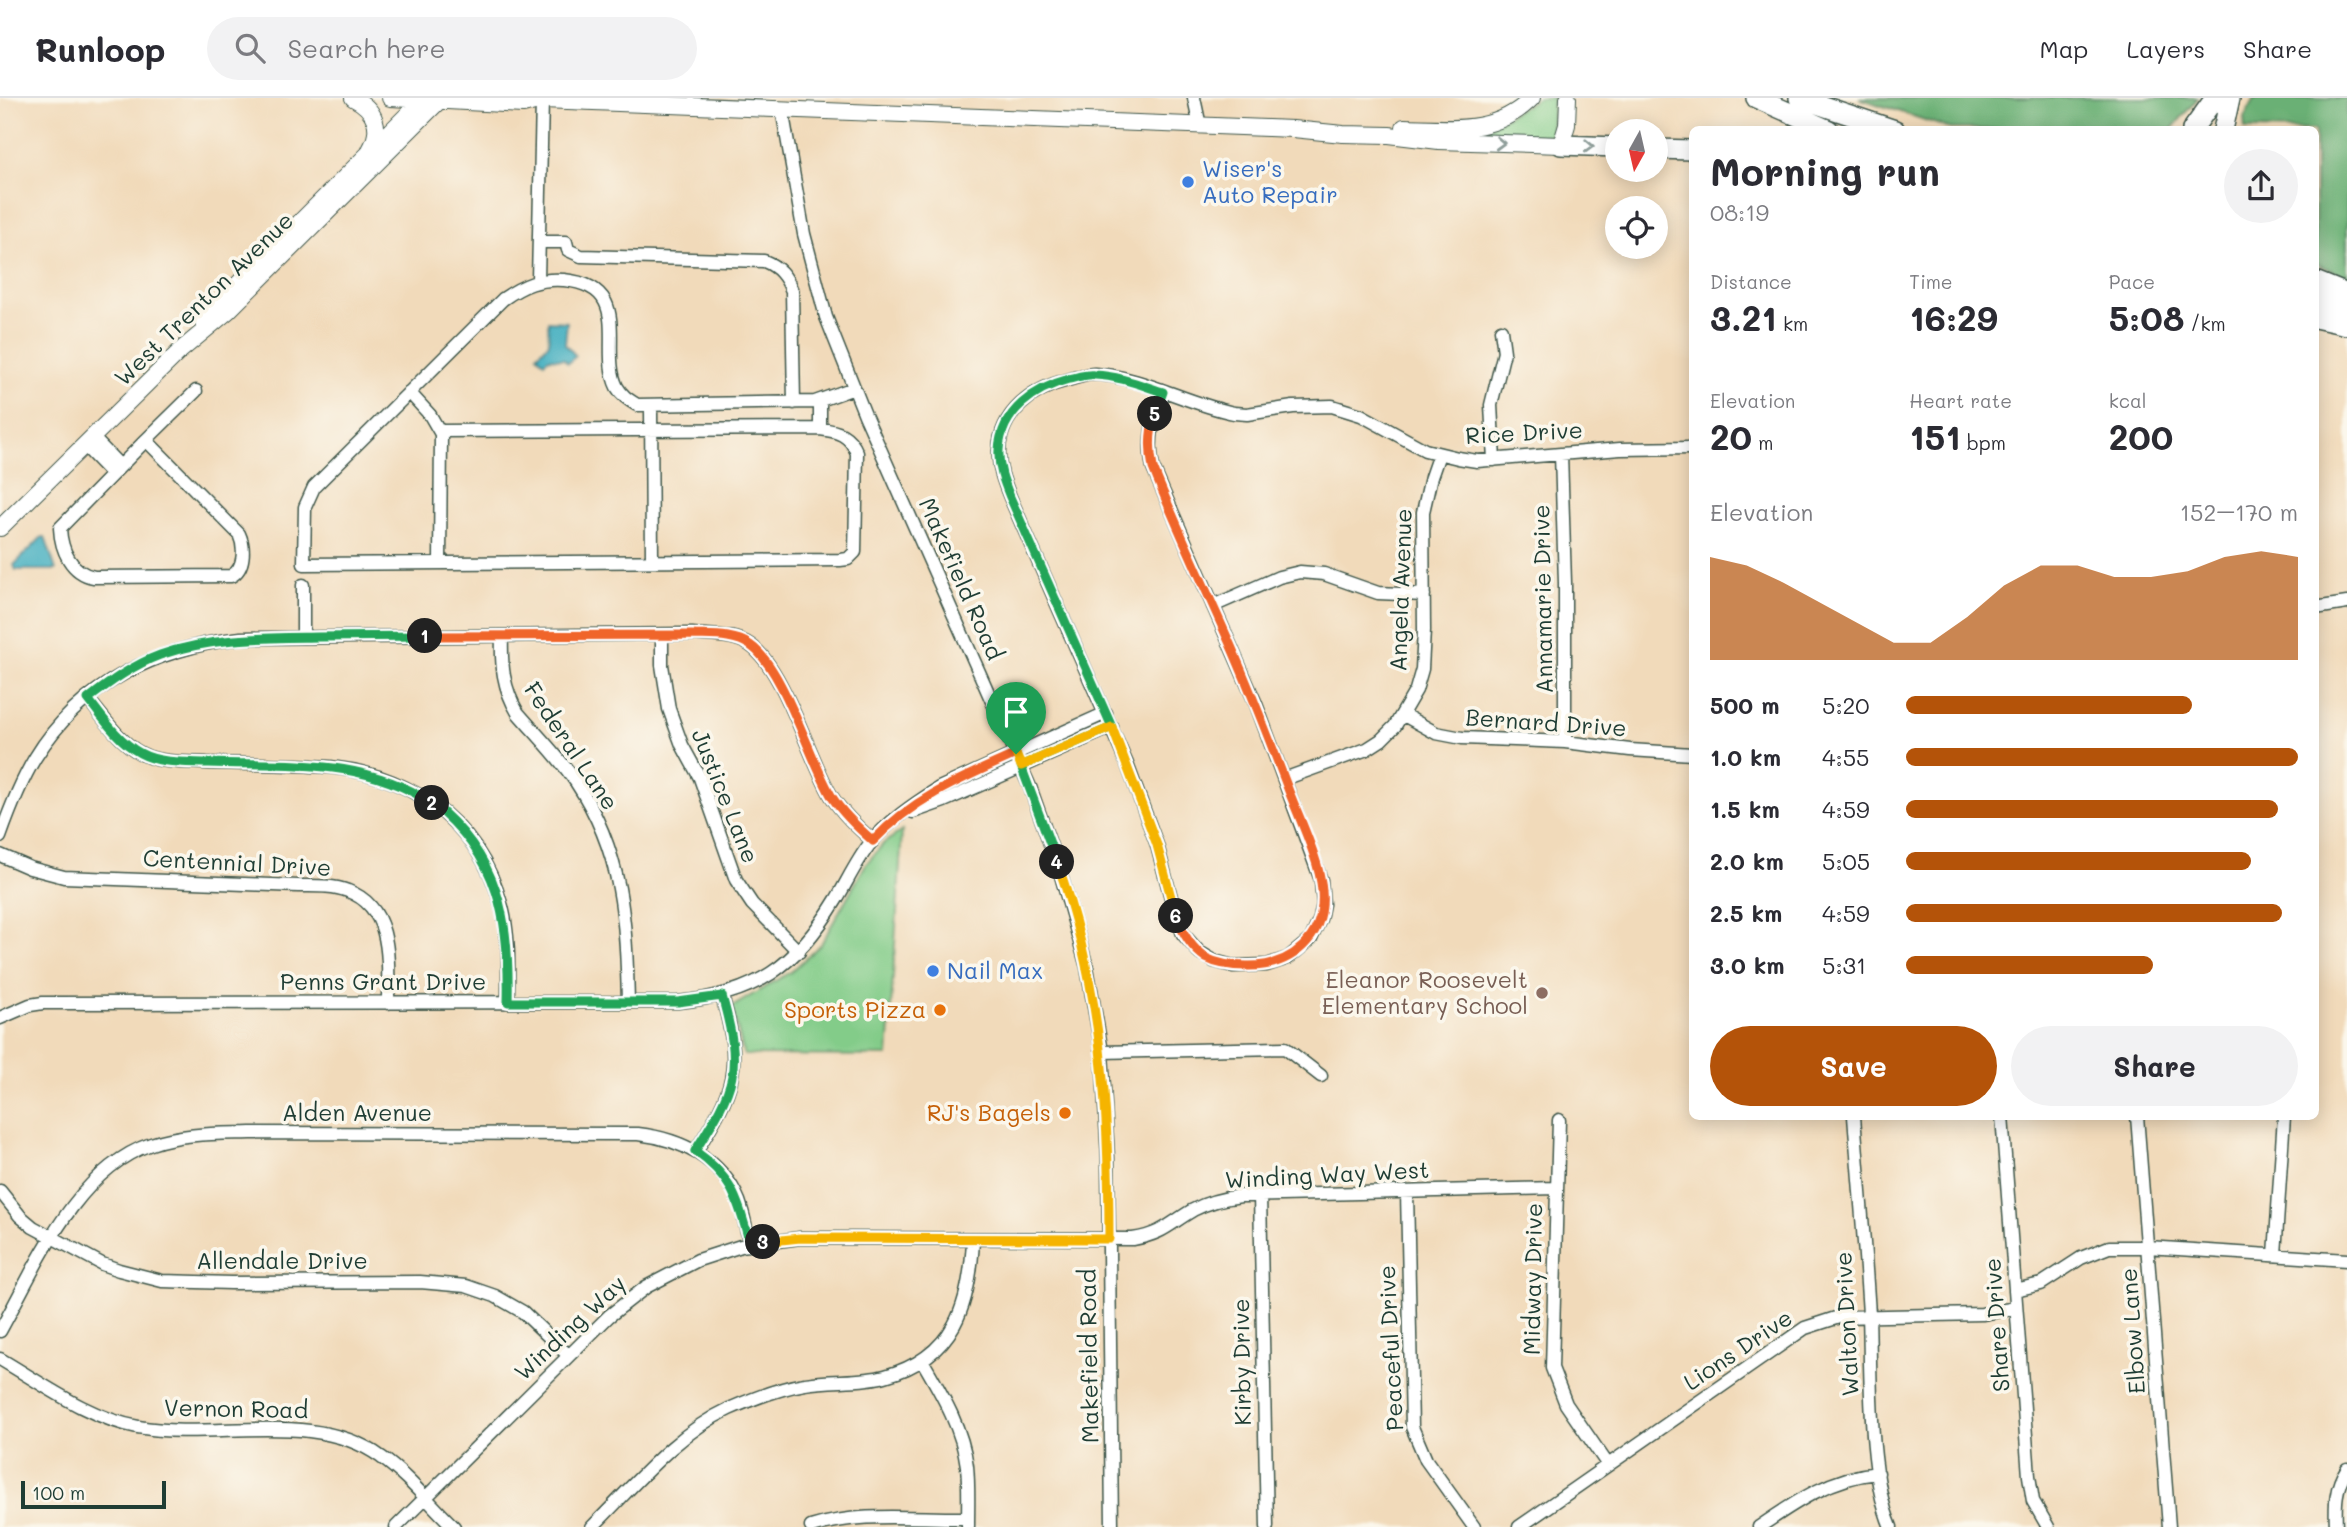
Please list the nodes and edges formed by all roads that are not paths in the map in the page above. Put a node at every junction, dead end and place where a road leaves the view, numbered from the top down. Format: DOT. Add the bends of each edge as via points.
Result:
graph roads {
  1 [pos="353,98"];
  2 [pos="390,98"];
  3 [pos="1194,98"];
  4 [pos="1532,98"];
  5 [pos="1558,98"];
  6 [pos="1569,98"];
  7 [pos="1756,98"];
  8 [pos="1791,98"];
  9 [pos="1799,98"];
  10 [pos="2215,98"];
  11 [pos="2230,98"];
  12 [pos="432,99"];
  13 [pos="539,99"];
  14 [pos="782,109"];
  15 [pos="1200,126"];
  16 [pos="1820,126"];
  17 [pos="1855,126"];
  18 [pos="1883,126"];
  19 [pos="2195,126"];
  20 [pos="2224,126"];
  21 [pos="1293,129"];
  22 [pos="1561,145"];
  23 [pos="1605,147"];
  24 [pos="1668,149"];
  25 [pos="1689,150"];
  26 [pos="368,154"];
  27 [pos="540,242"];
  28 [pos="538,280"];
  29 [pos="2319,283"];
  30 [pos="2347,295"];
  31 [pos="2319,302"];
  32 [pos="2347,307"];
  33 [pos="2319,319"];
  34 [pos="2347,325"];
  35 [pos="1501,330"];
  36 [pos="185,346"];
  37 [pos="854,388"];
  38 [pos="195,391"];
  39 [pos="410,392"];
  40 [pos="1163,392"];
  41 [pos="820,401"];
  42 [pos="794,403"];
  43 [pos="651,406"];
  44 [pos="652,429"];
  45 [pos="820,429"];
  46 [pos="440,431"];
  47 [pos="146,440"];
  48 [pos="89,442"];
  49 [pos="1689,448"];
  50 [pos="1439,454"];
  51 [pos="1561,454"];
  52 [pos="1494,460"];
  53 [pos="116,470"];
  54 [pos="0,528"];
  55 [pos="652,561"];
  56 [pos="440,563"];
  57 [pos="303,585"];
  58 [pos="1424,595"];
  59 [pos="2347,604"];
  60 [pos="1213,606"];
  61 [pos="2319,608"];
  62 [pos="662,635"];
  63 [pos="502,636"];
  64 [pos="303,637"];
  65 [pos="88,699"];
  66 [pos="1106,713"];
  67 [pos="1402,714"];
  68 [pos="1112,727"];
  69 [pos="1565,742"];
  70 [pos="1016,754"];
  71 [pos="1689,754"];
  72 [pos="1021,766"];
  73 [pos="1284,779"];
  74 [pos="897,818"];
  75 [pos="0,836"];
  76 [pos="873,841"];
  77 [pos="0,855"];
  78 [pos="799,952"];
  79 [pos="722,996"];
  80 [pos="508,1002"];
  81 [pos="628,1002"];
  82 [pos="387,1003"];
  83 [pos="0,1018"];
  84 [pos="1102,1052"];
  85 [pos="1321,1076"];
  86 [pos="1559,1120"];
  87 [pos="1854,1120"];
  88 [pos="2002,1120"];
  89 [pos="2137,1120"];
  90 [pos="2284,1120"];
  91 [pos="695,1151"];
  92 [pos="1557,1188"];
  93 [pos="0,1191"];
  94 [pos="1407,1192"];
  95 [pos="1260,1195"];
  96 [pos="53,1238"];
  97 [pos="1109,1239"];
  98 [pos="973,1240"];
  99 [pos="750,1244"];
  100 [pos="2148,1247"];
  101 [pos="2275,1255"];
  102 [pos="2347,1260"];
  103 [pos="2015,1290"];
  104 [pos="2017,1308"];
  105 [pos="1869,1316"];
  106 [pos="0,1331"];
  107 [pos="568,1355"];
  108 [pos="0,1359"];
  109 [pos="922,1360"];
  110 [pos="1608,1465"];
  111 [pos="2347,1469"];
  112 [pos="1878,1473"];
  113 [pos="425,1497"];
  114 [pos="968,1523"];
  115 [pos="396,1527"];
  116 [pos="454,1527"];
  117 [pos="592,1527"];
  118 [pos="811,1527"];
  119 [pos="1112,1527"];
  120 [pos="1267,1527"];
  121 [pos="1474,1527"];
  122 [pos="1519,1527"];
  123 [pos="1759,1527"];
  124 [pos="1891,1527"];
  125 [pos="2048,1527"];
  126 [pos="2169,1527"];
  127 [pos="2336,1527"];
  1 -- 26 [label="main road" via="368,107 376,121 376,138"];
  2 -- 12 [label="main road"];
  3 -- 15 [label="street"];
  4 -- 21 [label="main road" via="1503,120 1476,128"];
  5 -- 22 [label="main road"];
  6 -- 22 [label="main road"];
  7 -- 16 [label="highway"];
  8 -- 17 [label="highway"];
  9 -- 18 [label="highway"];
  10 -- 19 [label="highway"];
  11 -- 20 [label="highway"];
  12 -- 13 [label="main road" via="523,105"];
  12 -- 26 [label="main road"];
  12 -- 36 [label="main road, West Trenton Avenue" via="228,312"];
  13 -- 14 [label="main road"];
  13 -- 27 [label="street"];
  14 -- 15 [label="main road"];
  14 -- 37 [label="street, Makefield Road" via="816,282"];
  15 -- 21 [label="main road"];
  21 -- 22 [label="main road, one-way"];
  22 -- 23 [label="highway, one-way"];
  24 -- 25 [label="highway"];
  26 -- 36 [label="main road" via="219,303"];
  27 -- 28 [label="street"];
  27 -- 42 [label="street" via="566,242 568,250 581,256 764,261 774,265 792,291"];
  28 -- 39 [label="street" via="503,299"];
  28 -- 43 [label="street" via="578,282 607,305 617,387 637,405"];
  29 -- 30 [label="highway"];
  31 -- 32 [label="highway"];
  33 -- 34 [label="highway"];
  35 -- 52 [label="street" via="1504,352 1492,405"];
  36 -- 48 [label="main road, West Trenton Avenue"];
  37 -- 41 [label="street"];
  37 -- 70 [label="street, Makefield Road"];
  38 -- 47 [label="street"];
  39 -- 46 [label="street"];
  39 -- 56 [label="street" via="309,495 304,564"];
  40 -- 50 [label="street, Rice Drive" via="1234,413 1332,406 1361,415"];
  40 -- 60 [label="street, Rice Drive" via="1150,435 1153,468"];
  40 -- 66 [label="street, Rice Drive" via="1094,374 1056,383 1018,406 1000,438 999,464 1010,497"];
  41 -- 42 [label="street"];
  41 -- 45 [label="street"];
  42 -- 43 [label="street"];
  43 -- 44 [label="street"];
  44 -- 45 [label="street"];
  44 -- 46 [label="street"];
  44 -- 55 [label="street"];
  45 -- 55 [label="street" via="847,436 857,453 857,544 852,556 840,560"];
  46 -- 56 [label="street"];
  47 -- 53 [label="street"];
  47 -- 53 [label="street" via="242,538 237,573 94,577 79,573 72,567 60,528"];
  48 -- 53 [label="street"];
  48 -- 54 [label="main road, West Trenton Avenue"];
  49 -- 51 [label="street, Rice Drive"];
  50 -- 52 [label="street, Rice Drive"];
  50 -- 58 [label="street, Angela Avenue" via="1423,512"];
  51 -- 52 [label="street, Rice Drive"];
  51 -- 69 [label="street, Annamarie Drive"];
  55 -- 56 [label="street"];
  57 -- 64 [label="street"];
  58 -- 60 [label="street" via="1378,593 1324,574 1300,572"];
  58 -- 67 [label="street, Angela Avenue" via="1422,669"];
  59 -- 61 [label="street"];
  60 -- 73 [label="street, Rice Drive"];
  62 -- 63 [label="street"];
  62 -- 76 [label="street" via="734,639 762,656 831,796"];
  62 -- 78 [label="street, Justice Lane" via="668,709 700,778 736,880 752,904"];
  63 -- 64 [label="street"];
  63 -- 81 [label="street, Federal Lane" via="502,673 510,700 576,783 607,841 623,905"];
  64 -- 65 [label="street" via="215,641 160,655 120,675"];
  65 -- 75 [label="street" via="64,720 37,756"];
  65 -- 80 [label="street" via="118,735 148,757 362,771 405,786 433,803 475,848 498,895 506,924"];
  66 -- 68 [label="street, Rice Drive"];
  66 -- 70 [label="street, Penns Grant Drive"];
  67 -- 69 [label="street, Bernard Drive" via="1447,736"];
  67 -- 73 [label="street, Angela Avenue" via="1388,734 1367,748"];
  68 -- 72 [label="street, Penns Grant Drive"];
  68 -- 73 [label="street, Rice Drive" via="1157,845 1180,928 1199,952 1214,961 1244,966 1277,962 1299,951 1317,930 1322,888"];
  69 -- 71 [label="street, Bernard Drive"];
  70 -- 72 [label="street, Makefield Road"];
  70 -- 74 [label="street, Penns Grant Drive" via="939,788"];
  72 -- 74 [label="street, Penns Grant Drive"];
  72 -- 84 [label="street, Makefield Road" via="1078,932"];
  74 -- 76 [label="street, Penns Grant Drive"];
  76 -- 78 [label="street, Penns Grant Drive"];
  77 -- 82 [label="street, Centennial Drive" via="64,877 348,891 368,905 384,931"];
  78 -- 79 [label="street, Penns Grant Drive" via="768,976"];
  79 -- 81 [label="street, Penns Grant Drive"];
  79 -- 91 [label="street" via="733,1041 732,1082 719,1114"];
  80 -- 81 [label="street, Penns Grant Drive"];
  80 -- 82 [label="street, Penns Grant Drive"];
  82 -- 83 [label="street, Penns Grant Drive" via="43,1003"];
  84 -- 85 [label="street" via="1285,1048"];
  84 -- 97 [label="street, Makefield Road"];
  86 -- 92 [label="street, Midway Drive"];
  87 -- 105 [label="street, Walton Drive"];
  88 -- 103 [label="street, Share Drive"];
  89 -- 100 [label="street"];
  90 -- 101 [label="street"];
  91 -- 96 [label="street, Alden Avenue" via="638,1134 189,1136 137,1150 103,1173 77,1201"];
  91 -- 99 [label="street, Alden Avenue" via="733,1189"];
  92 -- 94 [label="street, Winding Way West"];
  92 -- 110 [label="street, Midway Drive" via="1552,1368 1566,1404"];
  93 -- 96 [label="street, Allendale Drive" via="20,1216"];
  94 -- 95 [label="street, Winding Way West"];
  94 -- 121 [label="street, Peaceful Drive" via="1412,1427 1426,1460"];
  95 -- 97 [label="street, Winding Way West" via="1225,1198 1149,1236"];
  95 -- 120 [label="street, Kirby Drive"];
  96 -- 106 [label="street, Alden Avenue"];
  96 -- 107 [label="street, Allendale Drive" via="102,1264 162,1281 466,1286 523,1312"];
  97 -- 98 [label="street, Winding Way"];
  97 -- 119 [label="street, Makefield Road"];
  98 -- 99 [label="street, Winding Way" via="800,1238"];
  98 -- 109 [label="street" via="971,1281 961,1313 944,1339"];
  99 -- 107 [label="street, Winding Way" via="698,1260 646,1287"];
  100 -- 101 [label="street, Elbow Lane"];
  100 -- 103 [label="street" via="2109,1247 2041,1284"];
  100 -- 126 [label="street, Elbow Lane"];
  101 -- 102 [label="street, Elbow Lane"];
  103 -- 104 [label="street, Share Drive"];
  104 -- 105 [label="street, Lions Drive" via="1982,1314"];
  104 -- 125 [label="street, Share Drive" via="2029,1476 2033,1501"];
  105 -- 110 [label="street, Lions Drive" via="1839,1317 1805,1328"];
  105 -- 112 [label="street, Walton Drive"];
  107 -- 113 [label="street, Winding Way"];
  108 -- 113 [label="street, Vernon Road" via="90,1411 134,1427 216,1432 302,1430 348,1438 382,1457"];
  109 -- 114 [label="street" via="950,1410 964,1449"];
  109 -- 117 [label="street" via="885,1376 789,1387 725,1410 674,1447"];
  110 -- 122 [label="street, Lions Drive"];
  111 -- 127 [label="street" via="2335,1497"];
  112 -- 123 [label="street" via="1821,1488"];
  112 -- 124 [label="street, Walton Drive"];
  113 -- 115 [label="street, Winding Way"];
  113 -- 116 [label="street, Vernon Road"];
  114 -- 118 [label="street" via="844,1520"];
}
